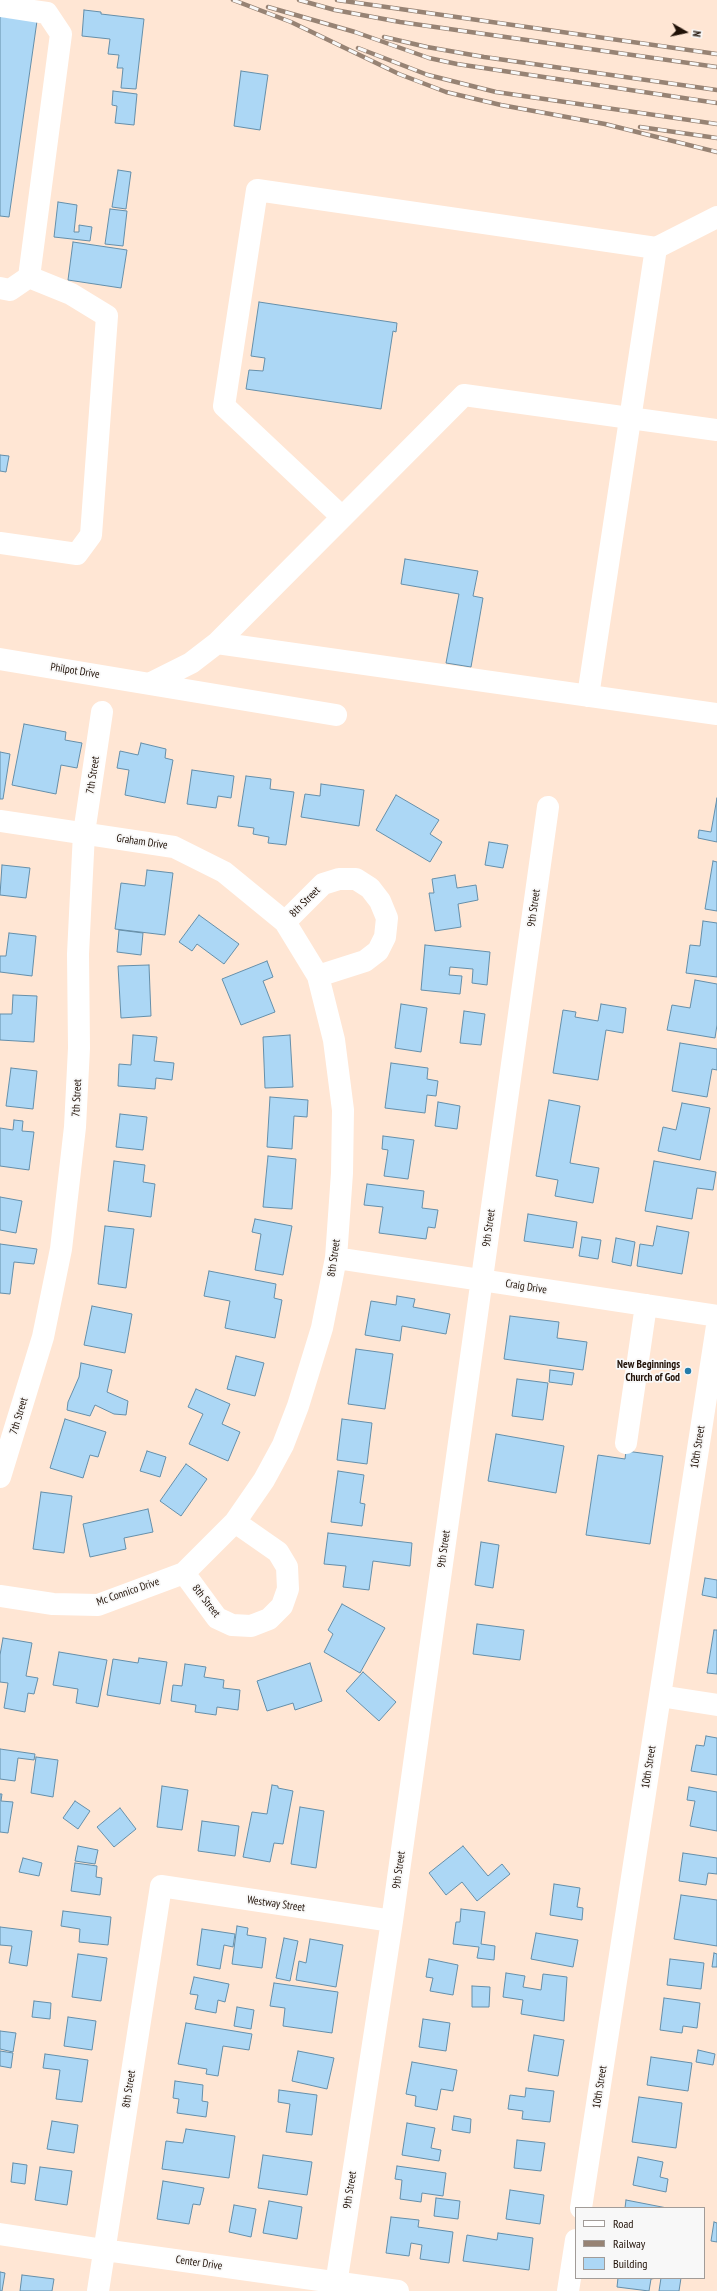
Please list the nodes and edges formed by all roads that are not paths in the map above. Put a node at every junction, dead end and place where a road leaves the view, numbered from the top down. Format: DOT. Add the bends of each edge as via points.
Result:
graph roads {
  1 [pos="0,6"];
  2 [pos="717,217"];
  3 [pos="656,248"];
  4 [pos="29,277"];
  5 [pos="0,288"];
  6 [pos="630,418"];
  7 [pos="717,430"];
  8 [pos="341,516"];
  9 [pos="0,543"];
  10 [pos="217,643"];
  11 [pos="0,659"];
  12 [pos="151,683"];
  13 [pos="588,696"];
  14 [pos="102,712"];
  15 [pos="717,714"];
  16 [pos="336,715"];
  17 [pos="548,807"];
  18 [pos="0,821"];
  19 [pos="84,833"];
  20 [pos="285,922"];
  21 [pos="318,976"];
  22 [pos="336,1258"];
  23 [pos="482,1280"];
  24 [pos="646,1305"];
  25 [pos="717,1316"];
  26 [pos="717,1326"];
  27 [pos="626,1443"];
  28 [pos="0,1477"];
  29 [pos="235,1522"];
  30 [pos="184,1573"];
  31 [pos="0,1596"];
  32 [pos="660,1696"];
  33 [pos="717,1705"];
  34 [pos="161,1886"];
  35 [pos="392,1920"];
  36 [pos="581,2207"];
  37 [pos="0,2234"];
  38 [pos="575,2246"];
  39 [pos="104,2250"];
  40 [pos="335,2286"];
  41 [pos="98,2291"];
  42 [pos="398,2291"];
  43 [pos="568,2291"];
  1 -- 4 [label="street" via="47,13 61,34"];
  2 -- 3 [label="street"];
  3 -- 6 [label="street"];
  3 -- 8 [label="street" via="257,190 224,406"];
  4 -- 5 [label="street" via="10,290"];
  4 -- 9 [label="street" via="71,294 107,316 90,535 77,554"];
  6 -- 7 [label="street"];
  6 -- 8 [label="street" via="464,395"];
  6 -- 13 [label="street"];
  8 -- 10 [label="street"];
  10 -- 12 [label="street" via="191,663"];
  10 -- 13 [label="street"];
  11 -- 12 [label="street, Philpot Drive"];
  12 -- 16 [label="street, Philpot Drive"];
  13 -- 15 [label="street"];
  14 -- 19 [label="street, 7th Street"];
  17 -- 23 [label="street, 9th Street"];
  18 -- 19 [label="street, Graham Drive"];
  19 -- 20 [label="street, Graham Drive" via="174,847 224,872"];
  19 -- 28 [label="street, 7th Street" via="78,954 79,1048 75,1126 61,1249 43,1337"];
  20 -- 21 [label="street, 8th Street"];
  20 -- 21 [label="street, 8th Street" via="323,884 339,879 356,879 370,888 380,901 387,918 385,937 378,951 365,961"];
  21 -- 22 [label="street, 8th Street" via="334,1040 343,1110"];
  22 -- 23 [label="street, Craig Drive"];
  22 -- 29 [label="street, 8th Street" via="322,1328 298,1406 283,1445 264,1480"];
  23 -- 24 [label="street, Craig Drive"];
  23 -- 35 [label="street, 9th Street"];
  24 -- 25 [label="street, Craig Drive"];
  24 -- 27 [label="street"];
  26 -- 32 [label="street, 10th Street"];
  29 -- 30 [label="street, 8th Street"];
  29 -- 30 [label="street, 8th Street" via="278,1552 287,1567 288,1589 282,1606 269,1619 251,1626 232,1625 217,1618"];
  30 -- 31 [label="street, Mc Connico Drive" via="98,1605 53,1604"];
  32 -- 33 [label="street"];
  32 -- 36 [label="street, 10th Street"];
  34 -- 35 [label="street, Westway Street"];
  34 -- 39 [label="street, 8th Street"];
  35 -- 40 [label="street, 9th Street"];
  37 -- 39 [label="street, Center Drive"];
  38 -- 43 [label="street"];
  39 -- 40 [label="street, Center Drive"];
  39 -- 41 [label="street, 8th Street"];
  40 -- 42 [label="street, Center Drive"];
}
